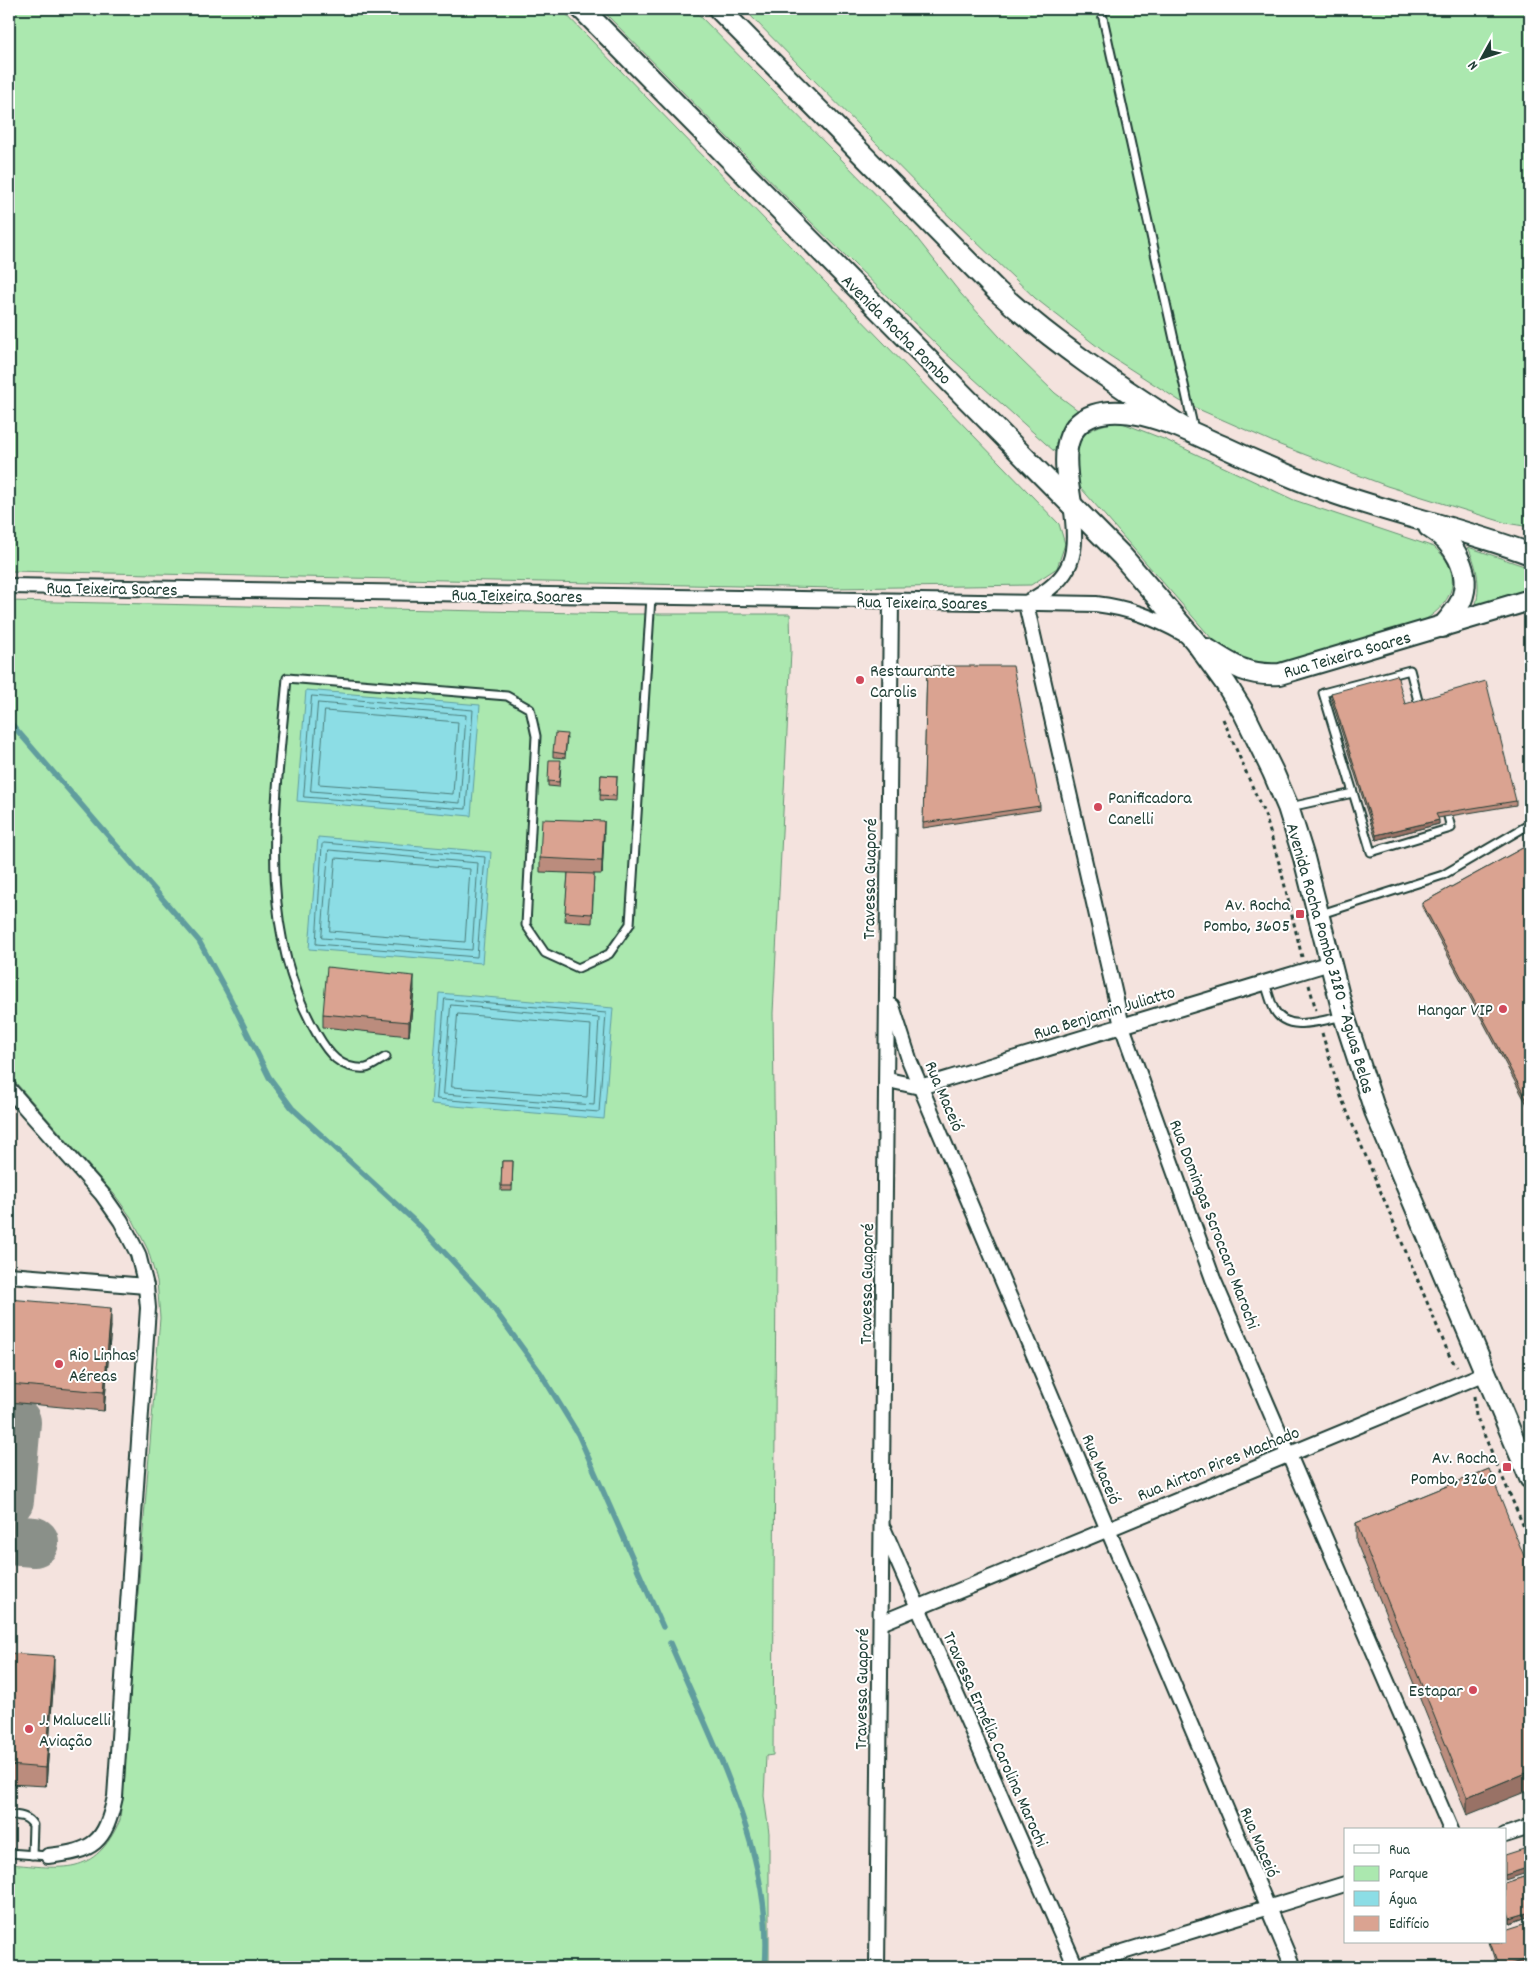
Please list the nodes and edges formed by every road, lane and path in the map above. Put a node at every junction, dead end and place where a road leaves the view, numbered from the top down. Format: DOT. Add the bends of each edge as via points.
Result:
graph roads {
  1 [pos="578,9"];
  2 [pos="719,9"];
  3 [pos="1101,9"];
  4 [pos="588,15"];
  5 [pos="1188,430"];
  6 [pos="1071,504"];
  7 [pos="1421,522"];
  8 [pos="1491,539"];
  9 [pos="1530,543"];
  10 [pos="1530,554"];
  11 [pos="9,586"];
  12 [pos="651,597"];
  13 [pos="1530,600"];
  14 [pos="891,601"];
  15 [pos="1026,604"];
  16 [pos="1442,627"];
  17 [pos="1195,640"];
  18 [pos="1222,717"];
  19 [pos="1353,793"];
  20 [pos="1288,807"];
  21 [pos="1530,824"];
  22 [pos="1318,915"];
  23 [pos="1302,960"];
  24 [pos="1330,963"];
  25 [pos="887,983"];
  26 [pos="1265,983"];
  27 [pos="1309,985"];
  28 [pos="1344,1016"];
  29 [pos="1318,1021"];
  30 [pos="1122,1026"];
  31 [pos="386,1057"];
  32 [pos="910,1062"];
  33 [pos="887,1073"];
  34 [pos="920,1087"];
  35 [pos="9,1089"];
  36 [pos="9,1275"];
  37 [pos="146,1286"];
  38 [pos="1463,1372"];
  39 [pos="1486,1373"];
  40 [pos="1474,1397"];
  41 [pos="1288,1454"];
  42 [pos="1530,1478"];
  43 [pos="882,1526"];
  44 [pos="1108,1529"];
  45 [pos="1530,1541"];
  46 [pos="917,1608"];
  47 [pos="881,1623"];
  48 [pos="9,1815"];
  49 [pos="1530,1827"];
  50 [pos="1450,1828"];
  51 [pos="1506,1835"];
  52 [pos="9,1853"];
  53 [pos="32,1855"];
  54 [pos="48,1856"];
  55 [pos="1344,1884"];
  56 [pos="1267,1908"];
  57 [pos="877,1967"];
  58 [pos="1075,1967"];
  59 [pos="1292,1967"];
  1 -- 4 [label="main road, Avenida Rocha Pombo"];
  2 -- 5 [label="main road" via="990,284 1032,322 1097,372"];
  3 -- 5 [label="lane"];
  4 -- 6 [label="main road, Avenida Rocha Pombo"];
  5 -- 6 [label="main road" via="1142,415 1117,412 1094,415 1082,422 1067,442 1065,455"];
  5 -- 7 [label="main road" via="1329,491"];
  6 -- 15 [label="street" via="1076,535 1072,556 1062,579"];
  6 -- 17 [label="main road, Avenida Rocha Pombo" via="1158,595"];
  7 -- 8 [label="main road"];
  7 -- 16 [label="main road" via="1450,544 1464,574 1461,601"];
  8 -- 9 [label="main road"];
  8 -- 10 [label="main road"];
  11 -- 12 [label="street, Rua Teixeira Soares"];
  12 -- 14 [label="street, Rua Teixeira Soares"];
  12 -- 31 [label="lane" via="630,924 609,954 578,968 545,953 526,925 536,736 530,709 507,696 287,678 274,835 276,896 287,966 303,1009 329,1054 343,1064 367,1068"];
  13 -- 16 [label="main road, Rua Teixeira Soares"];
  14 -- 15 [label="street, Rua Teixeira Soares"];
  14 -- 25 [label="street, Travessa Guaporé"];
  15 -- 17 [label="street, Rua Teixeira Soares" via="1118,607 1160,621"];
  15 -- 30 [label="street, Rua Domingas Scroccaro Marochi"];
  16 -- 17 [label="main road, Rua Teixeira Soares" via="1292,672 1265,675 1233,666"];
  17 -- 20 [label="main road, Avenida Rocha Pombo 3280 - Aguas Belas" via="1244,713"];
  18 -- 23 [label="path" via="1266,818"];
  19 -- 19 [label="lane" via="1323,694 1410,670 1451,828 1371,852"];
  19 -- 20 [label="lane"];
  20 -- 22 [label="main road, Avenida Rocha Pombo 3280 - Aguas Belas"];
  21 -- 22 [label="lane" via="1443,875"];
  22 -- 24 [label="main road, Avenida Rocha Pombo 3280 - Aguas Belas"];
  24 -- 26 [label="street, Rua Benjamin Juliatto"];
  24 -- 28 [label="main road, Avenida Rocha Pombo 3280 - Aguas Belas"];
  25 -- 32 [label="street, Rua Maceió"];
  25 -- 33 [label="street, Travessa Guaporé"];
  26 -- 29 [label="lane" via="1274,1011 1282,1020 1295,1024"];
  26 -- 30 [label="street, Rua Benjamin Juliatto"];
  27 -- 29 [label="path"];
  28 -- 29 [label="lane"];
  28 -- 39 [label="main road, Avenida Rocha Pombo 3280 - Aguas Belas" via="1391,1151"];
  29 -- 38 [label="path" via="1340,1097 1450,1357"];
  30 -- 34 [label="street, Rua Benjamin Juliatto"];
  30 -- 41 [label="street, Rua Domingas Scroccaro Marochi" via="1202,1251"];
  32 -- 33 [label="street" via="896,1060"];
  32 -- 34 [label="street, Rua Maceió"];
  33 -- 34 [label="street, Rua Benjamin Juliatto"];
  33 -- 43 [label="street, Travessa Guaporé"];
  34 -- 44 [label="street, Rua Maceió"];
  35 -- 37 [label="street" via="102,1194 121,1221 138,1254"];
  36 -- 37 [label="street"];
  37 -- 54 [label="street" via="149,1327 115,1797 110,1821 90,1846 75,1853"];
  39 -- 41 [label="street, Rua Airton Pires Machado"];
  39 -- 42 [label="main road, Avenida Rocha Pombo 3280 - Aguas Belas"];
  40 -- 45 [label="path" via="1476,1416"];
  41 -- 44 [label="street, Rua Airton Pires Machado"];
  41 -- 50 [label="street, Rua Domingas Scroccaro Marochi"];
  43 -- 46 [label="street, Travessa Ermélia Carolina Marochi"];
  43 -- 47 [label="street, Travessa Guaporé"];
  44 -- 46 [label="street, Rua Airton Pires Machado"];
  44 -- 56 [label="street, Rua Maceió"];
  46 -- 47 [label="street, Rua Airton Pires Machado"];
  46 -- 58 [label="street, Travessa Ermélia Carolina Marochi"];
  47 -- 57 [label="street, Travessa Guaporé"];
  48 -- 53 [label="lane" via="25,1817 30,1822"];
  49 -- 51 [label="street"];
  52 -- 53 [label="lane"];
  53 -- 54 [label="lane"];
  55 -- 56 [label="street"];
  56 -- 58 [label="street"];
  56 -- 59 [label="street, Rua Maceió"];
}
